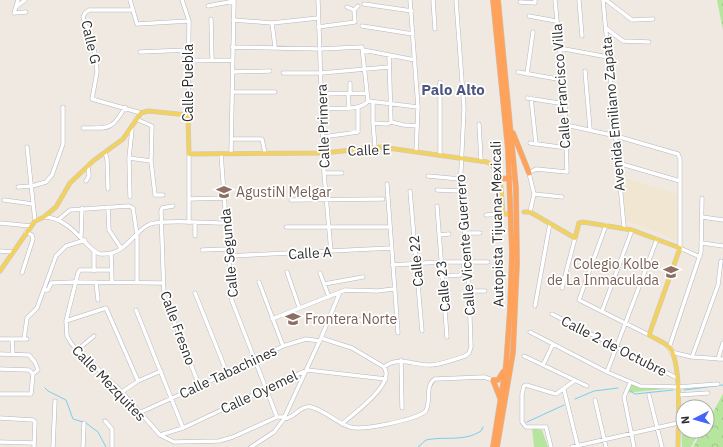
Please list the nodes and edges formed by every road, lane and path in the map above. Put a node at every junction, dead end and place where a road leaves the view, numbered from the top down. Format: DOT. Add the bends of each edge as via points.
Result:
graph roads {
  1 [pos="18,0"];
  2 [pos="25,0"];
  3 [pos="130,0"];
  4 [pos="182,0"];
  5 [pos="234,0"];
  6 [pos="318,0"];
  7 [pos="410,0"];
  8 [pos="433,0"];
  9 [pos="456,0"];
  10 [pos="493,0"];
  11 [pos="498,0"];
  12 [pos="535,0"];
  13 [pos="554,0"];
  14 [pos="579,0"];
  15 [pos="608,1"];
  16 [pos="520,2"];
  17 [pos="364,4"];
  18 [pos="208,6"];
  19 [pos="358,6"];
  20 [pos="16,7"];
  21 [pos="346,7"];
  22 [pos="132,10"];
  23 [pos="354,10"];
  24 [pos="412,11"];
  25 [pos="26,12"];
  26 [pos="529,16"];
  27 [pos="318,18"];
  28 [pos="211,19"];
  29 [pos="654,19"];
  30 [pos="233,20"];
  31 [pos="189,21"];
  32 [pos="556,21"];
  33 [pos="272,23"];
  34 [pos="362,26"];
  35 [pos="318,27"];
  36 [pos="605,28"];
  37 [pos="435,29"];
  38 [pos="533,32"];
  39 [pos="413,34"];
  40 [pos="582,36"];
  41 [pos="648,42"];
  42 [pos="232,47"];
  43 [pos="275,47"];
  44 [pos="559,48"];
  45 [pos="320,49"];
  46 [pos="363,49"];
  47 [pos="188,50"];
  48 [pos="140,52"];
  49 [pos="389,55"];
  50 [pos="608,57"];
  51 [pos="212,60"];
  52 [pos="232,60"];
  53 [pos="415,60"];
  54 [pos="188,61"];
  55 [pos="389,67"];
  56 [pos="364,70"];
  57 [pos="270,71"];
  58 [pos="586,71"];
  59 [pos="232,72"];
  60 [pos="518,72"];
  61 [pos="283,73"];
  62 [pos="321,73"];
  63 [pos="528,74"];
  64 [pos="563,80"];
  65 [pos="440,82"];
  66 [pos="350,83"];
  67 [pos="232,92"];
  68 [pos="275,92"];
  69 [pos="367,93"];
  70 [pos="322,94"];
  71 [pos="349,94"];
  72 [pos="370,102"];
  73 [pos="391,104"];
  74 [pos="565,104"];
  75 [pos="64,107"];
  76 [pos="126,107"];
  77 [pos="348,107"];
  78 [pos="358,107"];
  79 [pos="418,107"];
  80 [pos="322,108"];
  81 [pos="141,112"];
  82 [pos="188,116"];
  83 [pos="136,119"];
  84 [pos="392,122"];
  85 [pos="373,123"];
  86 [pos="479,124"];
  87 [pos="566,125"];
  88 [pos="417,126"];
  89 [pos="83,128"];
  90 [pos="511,128"];
  91 [pos="132,129"];
  92 [pos="590,129"];
  93 [pos="616,136"];
  94 [pos="323,137"];
  95 [pos="232,139"];
  96 [pos="530,143"];
  97 [pos="536,144"];
  98 [pos="27,147"];
  99 [pos="374,147"];
  100 [pos="567,148"];
  101 [pos="105,152"];
  102 [pos="416,152"];
  103 [pos="231,153"];
  104 [pos="265,153"];
  105 [pos="323,153"];
  106 [pos="189,154"];
  107 [pos="221,154"];
  108 [pos="440,155"];
  109 [pos="129,158"];
  110 [pos="461,158"];
  111 [pos="152,161"];
  112 [pos="482,161"];
  113 [pos="618,163"];
  114 [pos="88,166"];
  115 [pos="530,172"];
  116 [pos="324,173"];
  117 [pos="342,173"];
  118 [pos="428,176"];
  119 [pos="510,178"];
  120 [pos="460,179"];
  121 [pos="499,179"];
  122 [pos="86,181"];
  123 [pos="680,181"];
  124 [pos="387,184"];
  125 [pos="32,186"];
  126 [pos="18,187"];
  127 [pos="108,189"];
  128 [pos="437,190"];
  129 [pos="410,191"];
  130 [pos="460,191"];
  131 [pos="534,194"];
  132 [pos="163,195"];
  133 [pos="130,197"];
  134 [pos="562,197"];
  135 [pos="224,198"];
  136 [pos="702,198"];
  137 [pos="189,199"];
  138 [pos="383,199"];
  139 [pos="4,200"];
  140 [pos="291,200"];
  141 [pos="326,201"];
  142 [pos="33,204"];
  143 [pos="173,206"];
  144 [pos="437,206"];
  145 [pos="108,207"];
  146 [pos="82,208"];
  147 [pos="524,212"];
  148 [pos="530,212"];
  149 [pos="505,214"];
  150 [pos="486,215"];
  151 [pos="44,217"];
  152 [pos="702,217"];
  153 [pos="58,220"];
  154 [pos="723,220"];
  155 [pos="34,221"];
  156 [pos="162,222"];
  157 [pos="0,223"];
  158 [pos="189,223"];
  159 [pos="195,223"];
  160 [pos="226,223"];
  161 [pos="550,223"];
  162 [pos="606,225"];
  163 [pos="31,226"];
  164 [pos="286,227"];
  165 [pos="329,227"];
  166 [pos="390,227"];
  167 [pos="624,227"];
  168 [pos="632,230"];
  169 [pos="26,232"];
  170 [pos="466,233"];
  171 [pos="480,233"];
  172 [pos="449,234"];
  173 [pos="137,235"];
  174 [pos="439,235"];
  175 [pos="82,236"];
  176 [pos="195,236"];
  177 [pos="575,238"];
  178 [pos="85,240"];
  179 [pos="657,240"];
  180 [pos="702,243"];
  181 [pos="723,246"];
  182 [pos="121,248"];
  183 [pos="391,248"];
  184 [pos="680,248"];
  185 [pos="228,249"];
  186 [pos="202,250"];
  187 [pos="0,251"];
  188 [pos="12,252"];
  189 [pos="94,252"];
  190 [pos="331,252"];
  191 [pos="112,253"];
  192 [pos="228,256"];
  193 [pos="700,257"];
  194 [pos="721,261"];
  195 [pos="441,262"];
  196 [pos="466,262"];
  197 [pos="488,262"];
  198 [pos="416,263"];
  199 [pos="392,265"];
  200 [pos="112,270"];
  201 [pos="0,271"];
  202 [pos="94,271"];
  203 [pos="287,272"];
  204 [pos="22,273"];
  205 [pos="320,273"];
  206 [pos="442,276"];
  207 [pos="363,277"];
  208 [pos="74,282"];
  209 [pos="96,282"];
  210 [pos="112,282"];
  211 [pos="137,282"];
  212 [pos="259,282"];
  213 [pos="162,283"];
  214 [pos="324,284"];
  215 [pos="562,288"];
  216 [pos="394,289"];
  217 [pos="44,290"];
  218 [pos="485,291"];
  219 [pos="340,292"];
  220 [pos="469,292"];
  221 [pos="195,293"];
  222 [pos="329,297"];
  223 [pos="98,300"];
  224 [pos="299,306"];
  225 [pos="535,306"];
  226 [pos="136,310"];
  227 [pos="602,311"];
  228 [pos="552,314"];
  229 [pos="331,316"];
  230 [pos="272,319"];
  231 [pos="66,321"];
  232 [pos="380,322"];
  233 [pos="625,323"];
  234 [pos="422,331"];
  235 [pos="530,332"];
  236 [pos="398,333"];
  237 [pos="649,335"];
  238 [pos="94,336"];
  239 [pos="447,337"];
  240 [pos="0,339"];
  241 [pos="12,339"];
  242 [pos="321,340"];
  243 [pos="723,343"];
  244 [pos="553,344"];
  245 [pos="283,346"];
  246 [pos="616,349"];
  247 [pos="670,350"];
  248 [pos="76,351"];
  249 [pos="0,354"];
  250 [pos="13,354"];
  251 [pos="524,356"];
  252 [pos="692,357"];
  253 [pos="718,359"];
  254 [pos="723,359"];
  255 [pos="256,360"];
  256 [pos="401,360"];
  257 [pos="506,365"];
  258 [pos="543,365"];
  259 [pos="384,367"];
  260 [pos="0,369"];
  261 [pos="307,370"];
  262 [pos="161,371"];
  263 [pos="607,372"];
  264 [pos="32,373"];
  265 [pos="227,373"];
  266 [pos="677,378"];
  267 [pos="386,379"];
  268 [pos="493,380"];
  269 [pos="574,380"];
  270 [pos="138,381"];
  271 [pos="630,383"];
  272 [pos="718,384"];
  273 [pos="199,385"];
  274 [pos="587,386"];
  275 [pos="678,387"];
  276 [pos="266,388"];
  277 [pos="564,390"];
  278 [pos="122,392"];
  279 [pos="708,393"];
  280 [pos="0,394"];
  281 [pos="649,395"];
  282 [pos="678,395"];
  283 [pos="171,399"];
  284 [pos="678,399"];
  285 [pos="595,400"];
  286 [pos="55,401"];
  287 [pos="500,401"];
  288 [pos="402,408"];
  289 [pos="139,413"];
  290 [pos="277,416"];
  291 [pos="0,418"];
  292 [pos="284,418"];
  293 [pos="105,420"];
  294 [pos="84,424"];
  295 [pos="342,424"];
  296 [pos="675,424"];
  297 [pos="498,425"];
  298 [pos="182,428"];
  299 [pos="657,428"];
  300 [pos="631,433"];
  301 [pos="160,435"];
  302 [pos="604,440"];
  303 [pos="0,442"];
  304 [pos="34,445"];
  305 [pos="578,446"];
  306 [pos="53,447"];
  307 [pos="83,447"];
  308 [pos="112,447"];
  309 [pos="250,447"];
  310 [pos="492,447"];
  311 [pos="499,447"];
  312 [pos="551,447"];
  313 [pos="572,447"];
  314 [pos="606,447"];
  315 [pos="634,447"];
  316 [pos="662,447"];
  1 -- 20 [label="street"];
  2 -- 20 [label="street"];
  3 -- 22 [label="street"];
  4 -- 31 [label="street"];
  5 -- 18 [label="street"];
  5 -- 30 [label="street"];
  6 -- 27 [label="street, Calle Primera"];
  7 -- 24 [label="street"];
  8 -- 37 [label="street"];
  9 -- 110 [label="street, Calle Vicente Guerrero" via="464,109"];
  10 -- 119 [label="highway, Autopista Tijuana-Mexicali"];
  11 -- 90 [label="highway, Autopista Tijuana-Mexicali"];
  12 -- 16 [label="street" via="535,3"];
  13 -- 32 [label="street, Calle Francisco Villa"];
  14 -- 40 [label="street"];
  15 -- 29 [label="street" via="632,20"];
  15 -- 36 [label="street, Avenida Emiliano Zapata"];
  17 -- 24 [label="street"];
  19 -- 23 [label="street"];
  20 -- 25 [label="street" via="14,13"];
  21 -- 23 [label="street"];
  22 -- 31 [label="street" via="135,23 138,24"];
  22 -- 76 [label="street, Calle G" via="89,10 85,12 84,23 96,56 97,72 92,96 94,100"];
  23 -- 35 [label="street" via="355,22"];
  24 -- 39 [label="street"];
  26 -- 32 [label="street"];
  27 -- 33 [label="street"];
  27 -- 35 [label="street, Calle Primera"];
  28 -- 51 [label="street"];
  30 -- 33 [label="street"];
  30 -- 42 [label="street"];
  31 -- 47 [label="street, Calle Puebla"];
  32 -- 44 [label="street, Calle Francisco Villa"];
  33 -- 43 [label="street"];
  34 -- 39 [label="street"];
  35 -- 45 [label="street, Calle Primera"];
  36 -- 41 [label="street" via="623,41"];
  36 -- 50 [label="street, Avenida Emiliano Zapata"];
  38 -- 63 [label="street"];
  39 -- 53 [label="street"];
  42 -- 43 [label="street"];
  42 -- 52 [label="street"];
  43 -- 45 [label="street"];
  44 -- 50 [label="street"];
  44 -- 64 [label="street, Calle Francisco Villa"];
  45 -- 46 [label="street"];
  45 -- 62 [label="street, Calle Primera"];
  46 -- 49 [label="street"];
  46 -- 56 [label="street"];
  47 -- 48 [label="street"];
  47 -- 54 [label="street, Calle Puebla"];
  49 -- 53 [label="street"];
  49 -- 55 [label="street"];
  50 -- 93 [label="street, Avenida Emiliano Zapata"];
  51 -- 52 [label="street"];
  51 -- 54 [label="street"];
  52 -- 59 [label="street"];
  53 -- 79 [label="street"];
  54 -- 82 [label="street, Calle Puebla"];
  55 -- 56 [label="street"];
  55 -- 73 [label="street"];
  56 -- 62 [label="street"];
  56 -- 69 [label="street"];
  57 -- 59 [label="street"];
  58 -- 92 [label="street"];
  59 -- 67 [label="street"];
  60 -- 63 [label="street"];
  61 -- 62 [label="street"];
  62 -- 70 [label="street, Calle Primera"];
  63 -- 64 [label="street"];
  64 -- 74 [label="street, Calle Francisco Villa"];
  65 -- 108 [label="street"];
  66 -- 71 [label="street"];
  67 -- 68 [label="street"];
  67 -- 95 [label="street"];
  69 -- 71 [label="street"];
  69 -- 72 [label="street"];
  70 -- 71 [label="street"];
  70 -- 80 [label="street, Calle Primera"];
  71 -- 77 [label="street"];
  72 -- 73 [label="street"];
  72 -- 78 [label="street"];
  72 -- 85 [label="street"];
  73 -- 79 [label="street"];
  73 -- 84 [label="street"];
  74 -- 87 [label="street, Calle Francisco Villa"];
  74 -- 97 [label="street" via="529,98"];
  75 -- 125 [label="street" via="63,144 52,175 46,182"];
  76 -- 81 [label="street"];
  76 -- 89 [label="street" via="108,128"];
  77 -- 78 [label="street"];
  77 -- 80 [label="street"];
  78 -- 94 [label="street" via="358,132"];
  79 -- 88 [label="street"];
  80 -- 94 [label="street, Calle Primera"];
  81 -- 82 [label="main road"];
  81 -- 83 [label="main road"];
  82 -- 106 [label="main road, Calle Puebla"];
  83 -- 91 [label="main road"];
  83 -- 111 [label="street" via="152,126"];
  84 -- 85 [label="street"];
  84 -- 88 [label="street"];
  85 -- 99 [label="street"];
  86 -- 112 [label="street"];
  87 -- 92 [label="street"];
  87 -- 100 [label="street, Calle Francisco Villa"];
  88 -- 102 [label="street"];
  90 -- 115 [label="highway"];
  90 -- 297 [label="highway, Autopista Tijuana-Mexicali" via="516,188 517,263 513,352"];
  91 -- 101 [label="main road"];
  91 -- 109 [label="street"];
  92 -- 93 [label="street"];
  93 -- 113 [label="street, Avenida Emiliano Zapata"];
  93 -- 123 [label="street" via="680,156"];
  94 -- 105 [label="street, Calle Primera"];
  95 -- 103 [label="street"];
  95 -- 104 [label="street" via="262,139"];
  96 -- 97 [label="street"];
  97 -- 100 [label="street"];
  98 -- 125 [label="street"];
  99 -- 102 [label="main road, Calle E"];
  99 -- 105 [label="main road, Calle E"];
  100 -- 115 [label="street, Calle Francisco Villa" via="566,173"];
  101 -- 114 [label="main road"];
  101 -- 127 [label="street"];
  102 -- 108 [label="main road, Calle E"];
  103 -- 104 [label="main road, Calle E"];
  103 -- 107 [label="main road, Calle E"];
  104 -- 105 [label="main road, Calle E"];
  105 -- 116 [label="street, Calle Primera"];
  106 -- 107 [label="main road, Calle E"];
  106 -- 137 [label="street, Calle Puebla"];
  107 -- 135 [label="street, Calle Segunda"];
  108 -- 110 [label="main road, Calle E"];
  109 -- 111 [label="street"];
  109 -- 133 [label="street"];
  110 -- 112 [label="main road, Calle E"];
  110 -- 120 [label="street, Calle Vicente Guerrero"];
  111 -- 132 [label="street" via="155,195"];
  112 -- 121 [label="main road, Calle E" via="495,167"];
  113 -- 123 [label="street"];
  113 -- 167 [label="street, Avenida Emiliano Zapata"];
  114 -- 122 [label="street" via="89,176"];
  114 -- 151 [label="main road" via="70,184 56,207"];
  115 -- 131 [label="street"];
  116 -- 117 [label="street"];
  116 -- 141 [label="street, Calle Primera"];
  118 -- 120 [label="street"];
  119 -- 121 [label="highway"];
  119 -- 257 [label="highway, Autopista Tijuana-Mexicali" via="512,280"];
  120 -- 130 [label="street, Calle Vicente Guerrero"];
  121 -- 149 [label="main road, Calle E"];
  123 -- 184 [label="street"];
  124 -- 166 [label="street"];
  125 -- 126 [label="street"];
  125 -- 142 [label="street"];
  128 -- 130 [label="street"];
  129 -- 198 [label="street, Calle 22"];
  130 -- 170 [label="street, Calle Vicente Guerrero"];
  131 -- 134 [label="street"];
  131 -- 148 [label="street"];
  135 -- 137 [label="street"];
  135 -- 160 [label="street, Calle Segunda"];
  136 -- 152 [label="street"];
  137 -- 158 [label="street, Calle Puebla"];
  138 -- 141 [label="street"];
  139 -- 142 [label="street"];
  140 -- 141 [label="street"];
  141 -- 165 [label="street, Calle Primera"];
  142 -- 155 [label="street"];
  143 -- 156 [label="street, Calle Fresno" via="162,208"];
  144 -- 174 [label="street, Calle 23"];
  145 -- 146 [label="street"];
  145 -- 173 [label="street" via="133,208"];
  145 -- 182 [label="street" via="110,230"];
  146 -- 153 [label="street" via="70,210"];
  146 -- 175 [label="street"];
  147 -- 148 [label="main road"];
  148 -- 161 [label="main road"];
  149 -- 150 [label="street"];
  151 -- 153 [label="street"];
  151 -- 155 [label="main road"];
  152 -- 154 [label="street"];
  152 -- 180 [label="street"];
  153 -- 175 [label="street"];
  155 -- 163 [label="main road"];
  156 -- 158 [label="street"];
  156 -- 173 [label="street" via="149,224"];
  156 -- 213 [label="street, Calle Fresno"];
  157 -- 163 [label="street"];
  158 -- 159 [label="street"];
  159 -- 160 [label="street"];
  159 -- 176 [label="street"];
  160 -- 185 [label="street, Calle Segunda"];
  161 -- 177 [label="main road"];
  161 -- 225 [label="street"];
  162 -- 167 [label="main road"];
  162 -- 177 [label="main road" via="581,222"];
  162 -- 227 [label="street" via="579,300"];
  163 -- 169 [label="main road"];
  164 -- 165 [label="street"];
  165 -- 166 [label="street"];
  165 -- 190 [label="street, Calle Primera"];
  166 -- 183 [label="street"];
  167 -- 168 [label="main road"];
  168 -- 179 [label="main road"];
  168 -- 227 [label="street"];
  169 -- 188 [label="main road"];
  169 -- 204 [label="street" via="32,235 34,240"];
  170 -- 171 [label="street"];
  170 -- 196 [label="street, Calle Vicente Guerrero"];
  172 -- 174 [label="street"];
  173 -- 182 [label="street"];
  173 -- 211 [label="street"];
  174 -- 195 [label="street, Calle 23"];
  175 -- 178 [label="street"];
  177 -- 215 [label="street"];
  178 -- 189 [label="street"];
  178 -- 217 [label="street" via="66,246 56,256"];
  179 -- 184 [label="main road"];
  179 -- 233 [label="street"];
  180 -- 181 [label="street"];
  180 -- 193 [label="street"];
  182 -- 191 [label="street"];
  183 -- 190 [label="street, Calle A"];
  183 -- 199 [label="street"];
  184 -- 193 [label="street"];
  184 -- 237 [label="main road"];
  185 -- 186 [label="street"];
  185 -- 192 [label="street, Calle Segunda"];
  187 -- 188 [label="street"];
  188 -- 201 [label="main road"];
  189 -- 191 [label="street"];
  189 -- 202 [label="street"];
  190 -- 192 [label="street, Calle A"];
  191 -- 200 [label="street"];
  192 -- 255 [label="street, Calle Segunda" via="232,301"];
  193 -- 247 [label="street"];
  194 -- 252 [label="street" via="718,285"];
  195 -- 196 [label="street"];
  195 -- 198 [label="street"];
  195 -- 206 [label="street, Calle 23"];
  196 -- 197 [label="street"];
  196 -- 206 [label="street" via="460,275"];
  196 -- 220 [label="street, Calle Vicente Guerrero"];
  198 -- 199 [label="street"];
  198 -- 234 [label="street, Calle 22"];
  199 -- 216 [label="street"];
  200 -- 202 [label="street"];
  200 -- 210 [label="street"];
  202 -- 208 [label="street, Calle Mezquites" via="80,270"];
  203 -- 224 [label="street"];
  205 -- 214 [label="street"];
  206 -- 239 [label="street, Calle 23"];
  207 -- 214 [label="street"];
  208 -- 209 [label="street"];
  208 -- 217 [label="street" via="51,283 48,290"];
  208 -- 231 [label="street, Calle Mezquites"];
  209 -- 210 [label="street"];
  209 -- 223 [label="street"];
  210 -- 211 [label="street"];
  211 -- 213 [label="street"];
  212 -- 230 [label="street"];
  213 -- 273 [label="street, Calle Fresno" via="164,296"];
  214 -- 222 [label="street"];
  216 -- 219 [label="street" via="349,289"];
  216 -- 236 [label="street"];
  217 -- 241 [label="street" via="37,308 28,318 26,339"];
  218 -- 220 [label="street"];
  219 -- 222 [label="street"];
  219 -- 229 [label="street"];
  220 -- 256 [label="street, Calle Vicente Guerrero" via="469,353 433,365"];
  221 -- 265 [label="street"];
  222 -- 224 [label="street"];
  224 -- 230 [label="street"];
  226 -- 262 [label="street"];
  227 -- 233 [label="street"];
  228 -- 246 [label="street, Calle 2 de Octubre"];
  229 -- 232 [label="street"];
  229 -- 242 [label="street"];
  230 -- 245 [label="street"];
  231 -- 248 [label="street, Calle Mezquites" via="67,336"];
  231 -- 270 [label="street" via="106,308"];
  233 -- 237 [label="street"];
  233 -- 246 [label="street"];
  235 -- 244 [label="street"];
  237 -- 247 [label="main road"];
  238 -- 248 [label="street"];
  240 -- 241 [label="street"];
  241 -- 250 [label="street"];
  242 -- 245 [label="street, Calle Tabachines" via="306,339"];
  242 -- 259 [label="street, Calle Tabachines" via="352,348"];
  242 -- 261 [label="street"];
  243 -- 253 [label="street"];
  244 -- 258 [label="street"];
  244 -- 263 [label="street"];
  245 -- 255 [label="street, Calle Tabachines"];
  246 -- 263 [label="street"];
  246 -- 266 [label="street, Calle 2 de Octubre"];
  247 -- 252 [label="street"];
  247 -- 266 [label="main road"];
  248 -- 278 [label="street, Calle Mezquites"];
  249 -- 250 [label="street"];
  250 -- 264 [label="street" via="25,354 33,359 38,370"];
  251 -- 258 [label="street"];
  252 -- 253 [label="street"];
  253 -- 254 [label="street"];
  255 -- 265 [label="street, Calle Tabachines"];
  255 -- 276 [label="street, Calle Segunda"];
  256 -- 259 [label="street"];
  256 -- 288 [label="street"];
  257 -- 268 [label="highway" via="501,377"];
  257 -- 287 [label="highway, Autopista Tijuana-Mexicali"];
  258 -- 269 [label="street"];
  259 -- 267 [label="street"];
  260 -- 264 [label="street"];
  261 -- 267 [label="street, Calle Oyemel"];
  261 -- 276 [label="street, Calle Oyemel"];
  261 -- 292 [label="street"];
  262 -- 270 [label="street"];
  262 -- 283 [label="street"];
  263 -- 271 [label="street"];
  264 -- 280 [label="street" via="31,394"];
  265 -- 273 [label="street, Calle Tabachines"];
  266 -- 275 [label="main road"];
  267 -- 295 [label="street" via="381,388"];
  268 -- 287 [label="highway"];
  268 -- 295 [label="street" via="484,377 435,379 430,385 427,409 422,414 364,429"];
  269 -- 274 [label="street"];
  269 -- 277 [label="street"];
  270 -- 278 [label="street"];
  271 -- 275 [label="street" via="640,386"];
  271 -- 300 [label="street" via="624,397"];
  272 -- 275 [label="street"];
  273 -- 283 [label="street, Calle Tabachines"];
  275 -- 282 [label="main road"];
  276 -- 290 [label="street, Calle Segunda"];
  276 -- 298 [label="street, Calle Oyemel"];
  277 -- 305 [label="street"];
  277 -- 312 [label="street" via="556,394 525,385 522,394 524,426 546,427"];
  278 -- 289 [label="street, Calle Mezquites"];
  279 -- 282 [label="street"];
  281 -- 299 [label="street"];
  282 -- 284 [label="main road"];
  283 -- 289 [label="street, Calle Tabachines"];
  283 -- 298 [label="street"];
  285 -- 302 [label="street"];
  286 -- 306 [label="street"];
  287 -- 297 [label="highway, Autopista Tijuana-Mexicali"];
  289 -- 301 [label="street, Calle Mezquites"];
  290 -- 292 [label="street"];
  290 -- 301 [label="street, Calle Mezquites" via="218,441 170,441"];
  291 -- 304 [label="street" via="33,420"];
  292 -- 295 [label="street" via="289,419 302,408 310,407"];
  292 -- 309 [label="street" via="274,432"];
  293 -- 308 [label="street" via="112,429"];
  294 -- 307 [label="street"];
  296 -- 299 [label="street"];
  297 -- 310 [label="highway"];
  297 -- 311 [label="highway, Autopista Tijuana-Mexicali"];
  298 -- 301 [label="street, Calle Oyemel"];
  299 -- 300 [label="street"];
  299 -- 316 [label="street"];
  300 -- 302 [label="street"];
  300 -- 315 [label="street"];
  302 -- 305 [label="street"];
  302 -- 314 [label="street"];
  303 -- 304 [label="street"];
  305 -- 313 [label="street"];
}
